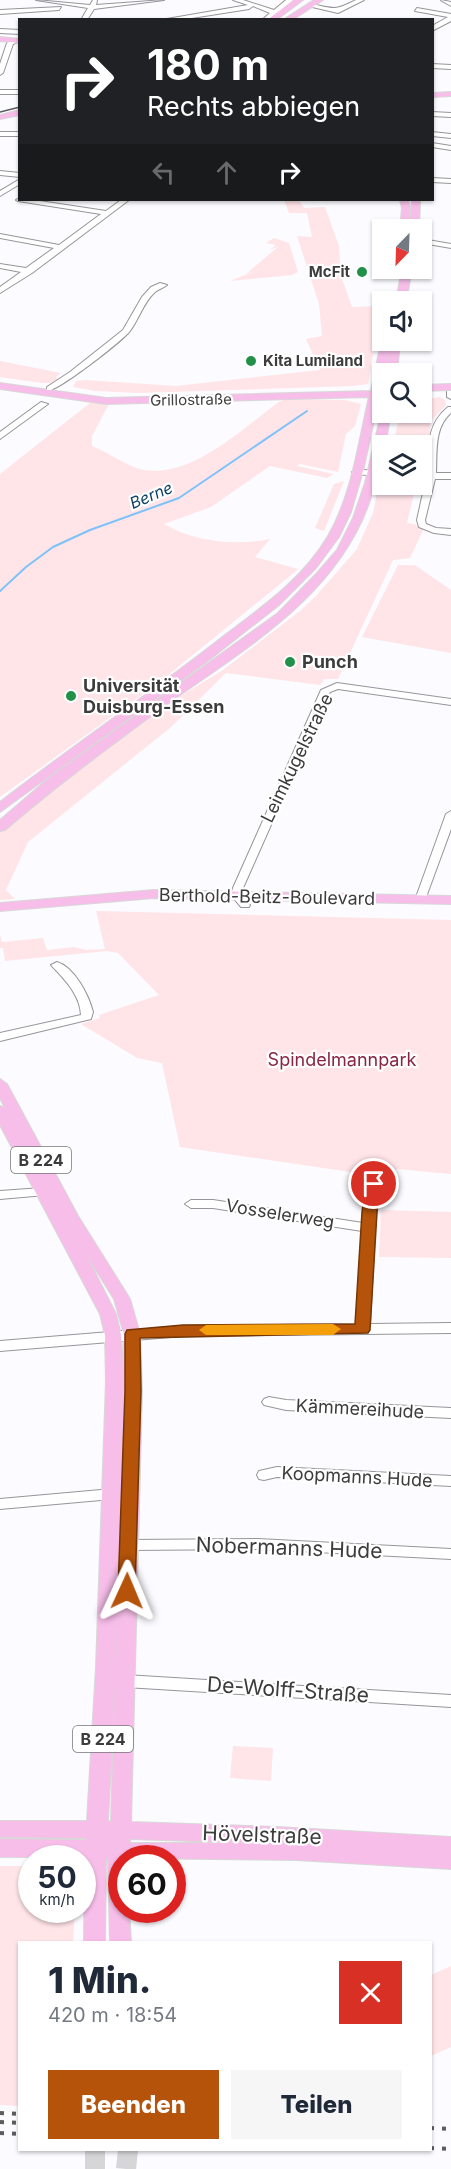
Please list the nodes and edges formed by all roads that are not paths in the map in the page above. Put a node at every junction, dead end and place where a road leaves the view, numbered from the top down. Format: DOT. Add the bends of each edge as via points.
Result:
graph roads {
  1 [pos="39,0"];
  2 [pos="161,0"];
  3 [pos="236,0"];
  4 [pos="299,0"];
  5 [pos="319,0"];
  6 [pos="361,0"];
  7 [pos="289,1"];
  8 [pos="94,3"];
  9 [pos="75,5"];
  10 [pos="250,6"];
  11 [pos="311,6"];
  12 [pos="261,7"];
  13 [pos="417,10"];
  14 [pos="23,11"];
  15 [pos="0,12"];
  16 [pos="268,16"];
  17 [pos="451,17"];
  18 [pos="21,18"];
  19 [pos="85,18"];
  20 [pos="176,18"];
  21 [pos="290,18"];
  22 [pos="434,28"];
  23 [pos="434,29"];
  24 [pos="0,31"];
  25 [pos="444,31"];
  26 [pos="16,38"];
  27 [pos="0,42"];
  28 [pos="434,66"];
  29 [pos="451,68"];
  30 [pos="0,74"];
  31 [pos="0,92"];
  32 [pos="18,92"];
  33 [pos="451,92"];
  34 [pos="434,93"];
  35 [pos="18,106"];
  36 [pos="0,110"];
  37 [pos="18,112"];
  38 [pos="434,114"];
  39 [pos="451,114"];
  40 [pos="0,117"];
  41 [pos="0,134"];
  42 [pos="18,134"];
  43 [pos="434,134"];
  44 [pos="451,136"];
  45 [pos="434,145"];
  46 [pos="451,148"];
  47 [pos="0,173"];
  48 [pos="18,175"];
  49 [pos="434,180"];
  50 [pos="451,181"];
  51 [pos="18,182"];
  52 [pos="0,195"];
  53 [pos="18,200"];
  54 [pos="27,201"];
  55 [pos="123,201"];
  56 [pos="404,201"];
  57 [pos="416,201"];
  58 [pos="107,213"];
  59 [pos="405,219"];
  60 [pos="416,219"];
  61 [pos="0,236"];
  62 [pos="432,240"];
  63 [pos="432,244"];
  64 [pos="432,244"];
  65 [pos="441,244"];
  66 [pos="60,247"];
  67 [pos="451,247"];
  68 [pos="0,266"];
  69 [pos="29,271"];
  70 [pos="163,285"];
  71 [pos="0,291"];
  72 [pos="73,374"];
  73 [pos="0,380"];
  74 [pos="0,386"];
  75 [pos="50,389"];
  76 [pos="61,390"];
  77 [pos="372,392"];
  78 [pos="432,392"];
  79 [pos="451,392"];
  80 [pos="372,393"];
  81 [pos="333,396"];
  82 [pos="44,404"];
  83 [pos="372,406"];
  84 [pos="451,409"];
  85 [pos="372,410"];
  86 [pos="0,436"];
  87 [pos="432,445"];
  88 [pos="356,472"];
  89 [pos="372,474"];
  90 [pos="432,476"];
  91 [pos="451,476"];
  92 [pos="372,486"];
  93 [pos="424,495"];
  94 [pos="451,532"];
  95 [pos="451,702"];
  96 [pos="0,808"];
  97 [pos="451,814"];
  98 [pos="0,827"];
  99 [pos="115,897"];
  100 [pos="154,899"];
  101 [pos="241,900"];
  102 [pos="420,900"];
  103 [pos="451,900"];
  104 [pos="130,904"];
  105 [pos="0,908"];
  106 [pos="405,909"];
  107 [pos="451,910"];
  108 [pos="0,914"];
  109 [pos="57,964"];
  110 [pos="0,1037"];
  111 [pos="0,1084"];
  112 [pos="0,1112"];
  113 [pos="374,1184"];
  114 [pos="42,1192"];
  115 [pos="0,1195"];
  116 [pos="191,1204"];
  117 [pos="369,1228"];
  118 [pos="451,1328"];
  119 [pos="363,1330"];
  120 [pos="132,1334"];
  121 [pos="113,1335"];
  122 [pos="0,1346"];
  123 [pos="269,1402"];
  124 [pos="451,1413"];
  125 [pos="264,1475"];
  126 [pos="451,1481"];
  127 [pos="112,1494"];
  128 [pos="0,1504"];
  129 [pos="128,1545"];
  130 [pos="451,1554"];
  131 [pos="125,1681"];
  132 [pos="451,1701"];
  133 [pos="0,1829"];
  134 [pos="97,1840"];
  135 [pos="119,1841"];
  136 [pos="119,1845"];
  137 [pos="133,1845"];
  138 [pos="451,1845"];
  139 [pos="0,1848"];
  140 [pos="186,1854"];
  141 [pos="451,1860"];
  142 [pos="120,1923"];
  143 [pos="94,1941"];
  144 [pos="120,1941"];
  1 -- 9 [label="street"];
  2 -- 8 [label="street"];
  3 -- 10 [label="street"];
  4 -- 16 [label="main road"];
  5 -- 11 [label="main road"];
  6 -- 11 [label="street" via="338,11"];
  7 -- 12 [label="street"];
  7 -- 16 [label="street"];
  8 -- 9 [label="street"];
  8 -- 19 [label="street"];
  9 -- 14 [label="street"];
  10 -- 12 [label="street"];
  10 -- 16 [label="street"];
  10 -- 20 [label="street"];
  11 -- 21 [label="main road"];
  12 -- 16 [label="street"];
  13 -- 17 [label="street"];
  14 -- 15 [label="street"];
  14 -- 18 [label="street"];
  17 -- 22 [label="street"];
  23 -- 25 [label="street"];
  24 -- 26 [label="street"];
  26 -- 27 [label="main road"];
  26 -- 30 [label="street"];
  28 -- 29 [label="street"];
  31 -- 32 [label="street"];
  33 -- 34 [label="main road"];
  35 -- 36 [label="main road"];
  37 -- 40 [label="main road"];
  38 -- 39 [label="street"];
  41 -- 42 [label="street"];
  43 -- 44 [label="street"];
  45 -- 46 [label="street"];
  47 -- 48 [label="street"];
  49 -- 50 [label="street"];
  51 -- 52 [label="street"];
  52 -- 53 [label="street"];
  54 -- 58 [label="street"];
  55 -- 58 [label="street"];
  56 -- 59 [label="main road"];
  57 -- 60 [label="main road"];
  58 -- 66 [label="street"];
  61 -- 66 [label="street"];
  62 -- 65 [label="street"];
  63 -- 65 [label="street"];
  64 -- 67 [label="street"];
  65 -- 67 [label="street"];
  66 -- 69 [label="street"];
  68 -- 69 [label="street"];
  69 -- 71 [label="street"];
  70 -- 72 [label="street" via="145,299 126,331"];
  72 -- 75 [label="street"];
  72 -- 76 [label="street"];
  73 -- 75 [label="main road, Grillostraße"];
  74 -- 81 [label="main road, Grillostraße" via="106,401"];
  75 -- 76 [label="main road, Grillostraße"];
  76 -- 77 [label="main road, Grillostraße" via="144,396"];
  78 -- 79 [label="main road"];
  80 -- 81 [label="main road, Grillostraße"];
  81 -- 83 [label="main road"];
  82 -- 86 [label="street"];
  84 -- 87 [label="street" via="441,417"];
  85 -- 88 [label="main road"];
  88 -- 89 [label="street"];
  88 -- 96 [label="main road" via="333,537 284,594 194,666"];
  90 -- 91 [label="street"];
  92 -- 98 [label="main road" via="341,551 298,599 207,671 54,781"];
  93 -- 94 [label="street" via="421,523 429,529"];
  95 -- 101 [label="street, Leimkugelstraße" via="337,687 326,690"];
  97 -- 102 [label="street"];
  99 -- 100 [label="main road, Berthold-Beitz-Boulevard"];
  99 -- 104 [label="main road, Berthold-Beitz-Boulevard" via="131,899"];
  99 -- 105 [label="main road, Berthold-Beitz-Boulevard"];
  100 -- 101 [label="main road, Berthold-Beitz-Boulevard"];
  100 -- 104 [label="main road, Berthold-Beitz-Boulevard"];
  101 -- 102 [label="main road, Berthold-Beitz-Boulevard"];
  101 -- 106 [label="main road, Berthold-Beitz-Boulevard"];
  102 -- 103 [label="main road, Berthold-Beitz-Boulevard"];
  102 -- 106 [label="main road"];
  104 -- 108 [label="main road, Berthold-Beitz-Boulevard"];
  106 -- 107 [label="main road, Berthold-Beitz-Boulevard"];
  109 -- 110 [label="street" via="65,970 88,1008 87,1017"];
  111 -- 120 [label="main road, B 224" via="70,1216 122,1299"];
  112 -- 114 [label="main road, B 224"];
  113 -- 117 [label="street"];
  114 -- 115 [label="street"];
  114 -- 121 [label="main road, B 224" via="99,1294"];
  116 -- 117 [label="street, Vosselerweg"];
  117 -- 119 [label="street"];
  118 -- 119 [label="street"];
  119 -- 120 [label="street" via="183,1330"];
  120 -- 121 [label="street"];
  120 -- 129 [label="main road, B 224"];
  121 -- 122 [label="street"];
  121 -- 127 [label="main road, B 224" via="116,1381"];
  123 -- 124 [label="street, Kämmereihude"];
  125 -- 126 [label="street, Koopmanns Hude" via="276,1472"];
  127 -- 128 [label="street"];
  127 -- 134 [label="main road, B 224"];
  129 -- 130 [label="street, Nobermanns Hude" via="237,1543"];
  129 -- 131 [label="main road, B 224"];
  131 -- 132 [label="street, De-Wolff-Straße"];
  131 -- 135 [label="main road, B 224"];
  133 -- 134 [label="main road, Hövelstraße"];
  134 -- 135 [label="main road, Hövelstraße"];
  134 -- 139 [label="main road, Hövelstraße"];
  134 -- 143 [label="main road, B 224"];
  135 -- 136 [label="main road, B 224"];
  135 -- 137 [label="main road, Hövelstraße"];
  135 -- 138 [label="main road, Hövelstraße" via="277,1835"];
  140 -- 141 [label="main road, Hövelstraße" via="296,1851"];
  142 -- 144 [label="main road, B 224"];
}
